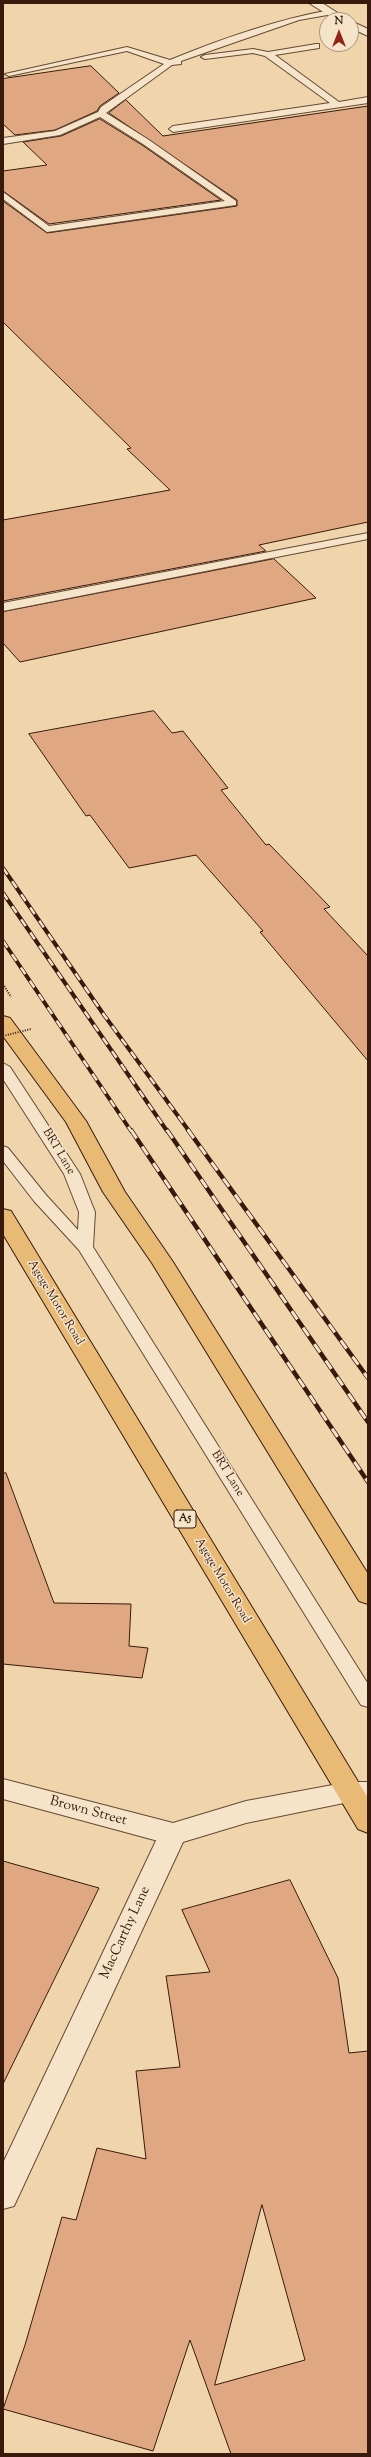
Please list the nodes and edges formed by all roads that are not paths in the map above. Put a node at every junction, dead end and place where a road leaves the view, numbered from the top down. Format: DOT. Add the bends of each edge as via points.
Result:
graph roads {
  1 [pos="338,3"];
  2 [pos="314,4"];
  3 [pos="330,12"];
  4 [pos="319,14"];
  5 [pos="316,46"];
  6 [pos="268,54"];
  7 [pos="170,63"];
  8 [pos="9,74"];
  9 [pos="368,100"];
  10 [pos="338,105"];
  11 [pos="101,114"];
  12 [pos="173,129"];
  13 [pos="3,141"];
  14 [pos="3,195"];
  15 [pos="368,536"];
  16 [pos="3,607"];
  17 [pos="3,1022"];
  18 [pos="3,1066"];
  19 [pos="3,1151"];
  20 [pos="3,1216"];
  21 [pos="85,1247"];
  22 [pos="368,1595"];
  23 [pos="368,1700"];
  24 [pos="3,1789"];
  25 [pos="359,1792"];
  26 [pos="368,1822"];
  27 [pos="173,1834"];
  28 [pos="3,2196"];
  1 -- 2 [label="street"];
  2 -- 3 [label="street"];
  4 -- 7 [label="lane" via="297,18"];
  5 -- 6 [label="lane"];
  6 -- 7 [label="lane" via="253,50"];
  6 -- 10 [label="lane"];
  7 -- 8 [label="lane" via="127,49"];
  7 -- 11 [label="lane" via="104,109"];
  9 -- 10 [label="lane"];
  10 -- 12 [label="lane"];
  11 -- 13 [label="lane" via="57,133"];
  11 -- 14 [label="lane" via="233,203 47,229"];
  15 -- 16 [label="lane"];
  17 -- 22 [label="highway" via="76,1121 114,1192 162,1262"];
  18 -- 21 [label="lane, BRT Lane" via="72,1174 87,1212"];
  19 -- 21 [label="lane, BRT Lane" via="40,1198"];
  20 -- 25 [label="highway, Agege Motor Road / A5"];
  21 -- 23 [label="lane, BRT Lane"];
  24 -- 27 [label="street, Brown Street"];
  25 -- 26 [label="highway, Agege Motor Road / A5"];
  25 -- 27 [label="street" via="246,1812"];
  27 -- 28 [label="street, MacCarthy Lane"];
}
